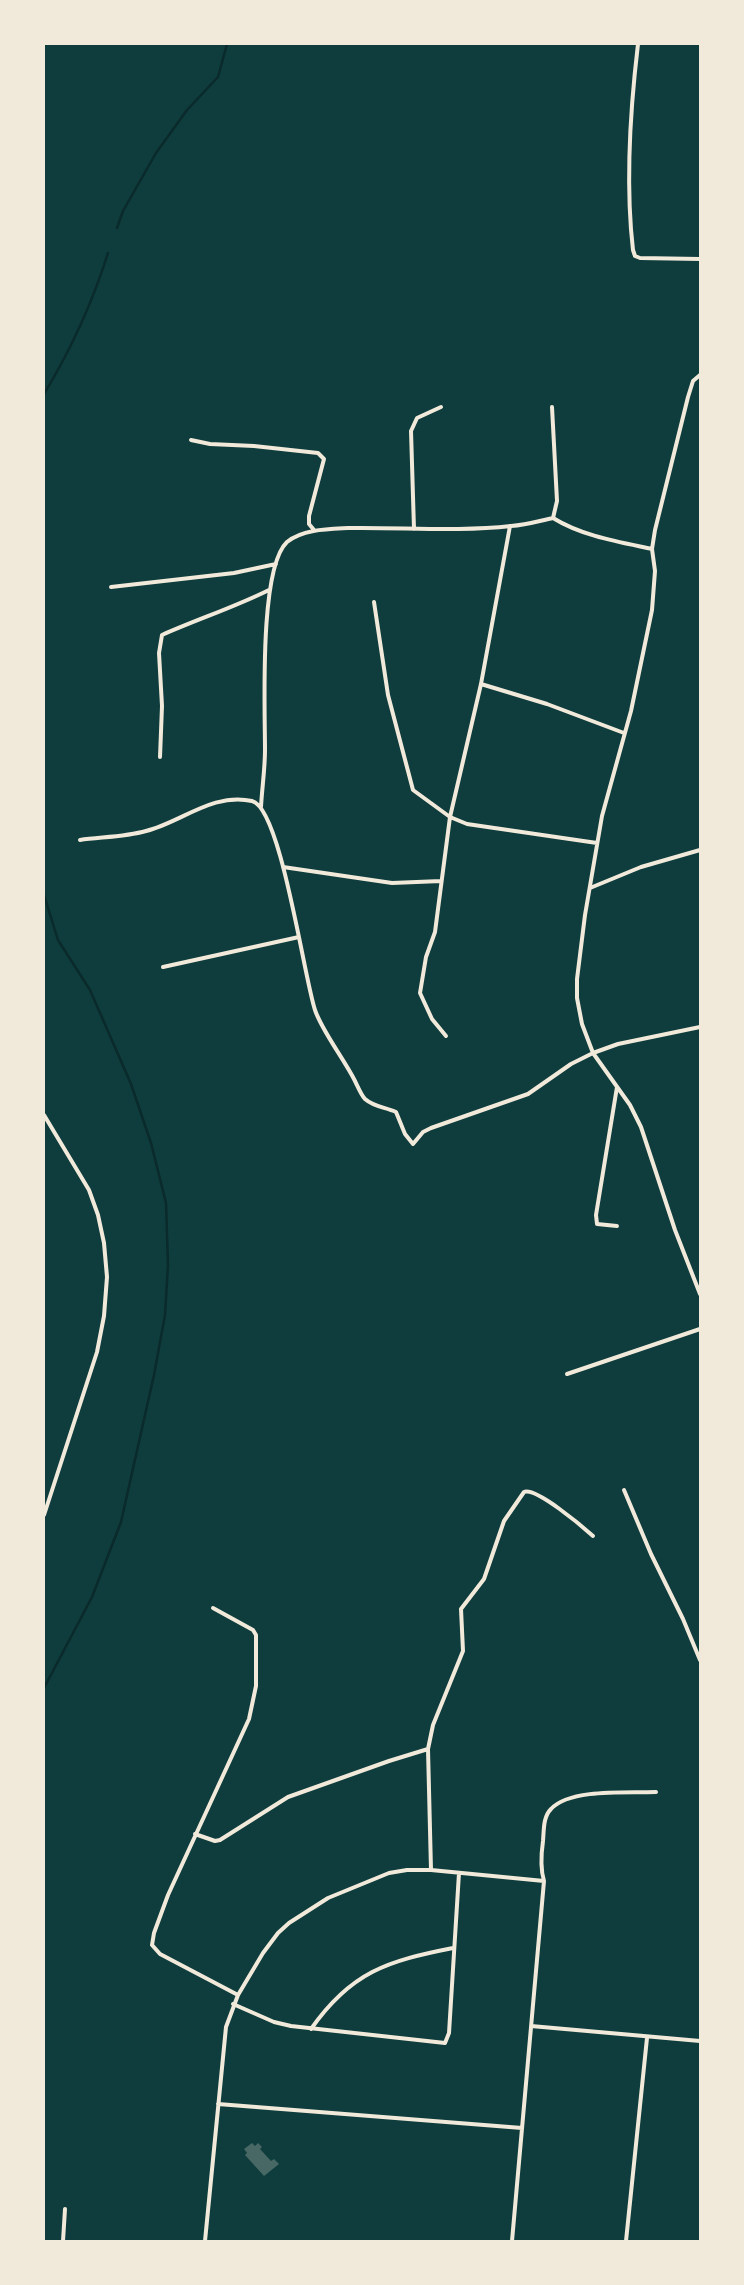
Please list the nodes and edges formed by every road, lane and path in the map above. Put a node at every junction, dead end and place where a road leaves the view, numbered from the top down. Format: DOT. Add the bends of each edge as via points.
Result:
graph roads {
  1 [pos="638,44"];
  2 [pos="700,259"];
  3 [pos="700,375"];
  4 [pos="441,407"];
  5 [pos="552,407"];
  6 [pos="191,440"];
  7 [pos="553,518"];
  8 [pos="510,526"];
  9 [pos="414,529"];
  10 [pos="314,530"];
  11 [pos="652,549"];
  12 [pos="276,564"];
  13 [pos="110,587"];
  14 [pos="269,590"];
  15 [pos="374,602"];
  16 [pos="481,684"];
  17 [pos="624,733"];
  18 [pos="160,757"];
  19 [pos="261,807"];
  20 [pos="450,817"];
  21 [pos="80,840"];
  22 [pos="597,843"];
  23 [pos="700,850"];
  24 [pos="283,867"];
  25 [pos="441,881"];
  26 [pos="590,888"];
  27 [pos="299,937"];
  28 [pos="163,967"];
  29 [pos="700,1028"];
  30 [pos="446,1036"];
  31 [pos="593,1053"];
  32 [pos="617,1087"];
  33 [pos="44,1116"];
  34 [pos="616,1226"];
  35 [pos="700,1294"];
  36 [pos="700,1329"];
  37 [pos="567,1374"];
  38 [pos="624,1490"];
  39 [pos="44,1515"];
  40 [pos="593,1536"];
  41 [pos="213,1608"];
  42 [pos="700,1660"];
  43 [pos="428,1749"];
  44 [pos="656,1792"];
  45 [pos="195,1834"];
  46 [pos="431,1870"];
  47 [pos="459,1873"];
  48 [pos="544,1881"];
  49 [pos="453,1948"];
  50 [pos="238,1995"];
  51 [pos="233,2004"];
  52 [pos="532,2026"];
  53 [pos="310,2029"];
  54 [pos="647,2038"];
  55 [pos="700,2041"];
  56 [pos="218,2104"];
  57 [pos="522,2128"];
  58 [pos="65,2209"];
  59 [pos="63,2241"];
  60 [pos="205,2241"];
  61 [pos="512,2241"];
  62 [pos="626,2241"];
  1 -- 2 [label="street" via="630,161 632,250 640,258"];
  3 -- 11 [label="street" via="693,381 688,397"];
  4 -- 9 [label="street" via="417,418 411,431"];
  5 -- 7 [label="street" via="557,501"];
  6 -- 10 [label="street" via="210,444 318,453 324,459 309,516 309,524"];
  7 -- 8 [label="street"];
  7 -- 11 [label="street" via="564,525 612,541"];
  8 -- 9 [label="street"];
  8 -- 16 [label="street"];
  9 -- 10 [label="street"];
  10 -- 12 [label="street" via="288,542 280,552"];
  11 -- 17 [label="street" via="655,571 652,610"];
  12 -- 13 [label="street" via="234,573"];
  12 -- 14 [label="street"];
  14 -- 18 [label="street" via="162,635 159,653 162,706"];
  14 -- 19 [label="street"];
  15 -- 20 [label="street" via="388,695 413,790"];
  16 -- 17 [label="street" via="546,704"];
  16 -- 20 [label="street"];
  17 -- 22 [label="street"];
  19 -- 21 [label="street" via="253,801 212,804 146,831"];
  19 -- 24 [label="street" via="269,822"];
  20 -- 22 [label="street" via="482,827"];
  20 -- 25 [label="street"];
  22 -- 26 [label="street"];
  23 -- 26 [label="street" via="641,867"];
  24 -- 25 [label="street" via="392,883"];
  24 -- 27 [label="street"];
  25 -- 30 [label="street" via="435,932 426,957 420,993 432,1019"];
  26 -- 31 [label="street" via="577,979 577,998 582,1024"];
  27 -- 28 [label="street"];
  27 -- 31 [label="street" via="315,1012 363,1096 375,1106 396,1112 405,1134 413,1144 423,1132 431,1128 528,1094 571,1064"];
  29 -- 31 [label="street" via="618,1044"];
  31 -- 32 [label="street"];
  32 -- 34 [label="street" via="596,1215 597,1224"];
  32 -- 35 [label="street" via="630,1105 640,1126 675,1230"];
  33 -- 39 [label="street" via="89,1190 104,1243 107,1277 104,1316 96,1352"];
  36 -- 37 [label="street"];
  38 -- 42 [label="street"];
  40 -- 43 [label="street" via="574,1519 534,1492 527,1490 521,1494 504,1521 484,1579 461,1609 463,1652 435,1717"];
  41 -- 45 [label="street" via="253,1630 256,1635 256,1686 249,1719"];
  43 -- 45 [label="street" via="293,1795 220,1840 215,1841"];
  43 -- 46 [label="street"];
  44 -- 48 [label="street" via="588,1795 561,1802 551,1808 545,1818 541,1864"];
  45 -- 50 [label="street" via="168,1895 152,1945 160,1954"];
  46 -- 47 [label="street"];
  46 -- 50 [label="street" via="389,1873 328,1898 308,1910 278,1933"];
  47 -- 48 [label="street"];
  47 -- 49 [label="street"];
  48 -- 52 [label="street"];
  49 -- 53 [label="street" via="404,1959 363,1975 336,1998"];
  49 -- 53 [label="street" via="449,2034 445,2043"];
  50 -- 51 [label="street"];
  51 -- 53 [label="street" via="274,2022"];
  51 -- 56 [label="street" via="226,2027"];
  52 -- 54 [label="street"];
  52 -- 57 [label="street"];
  54 -- 55 [label="street"];
  54 -- 62 [label="street"];
  56 -- 57 [label="street"];
  56 -- 60 [label="street"];
  57 -- 61 [label="street"];
  58 -- 59 [label="street"];
}
